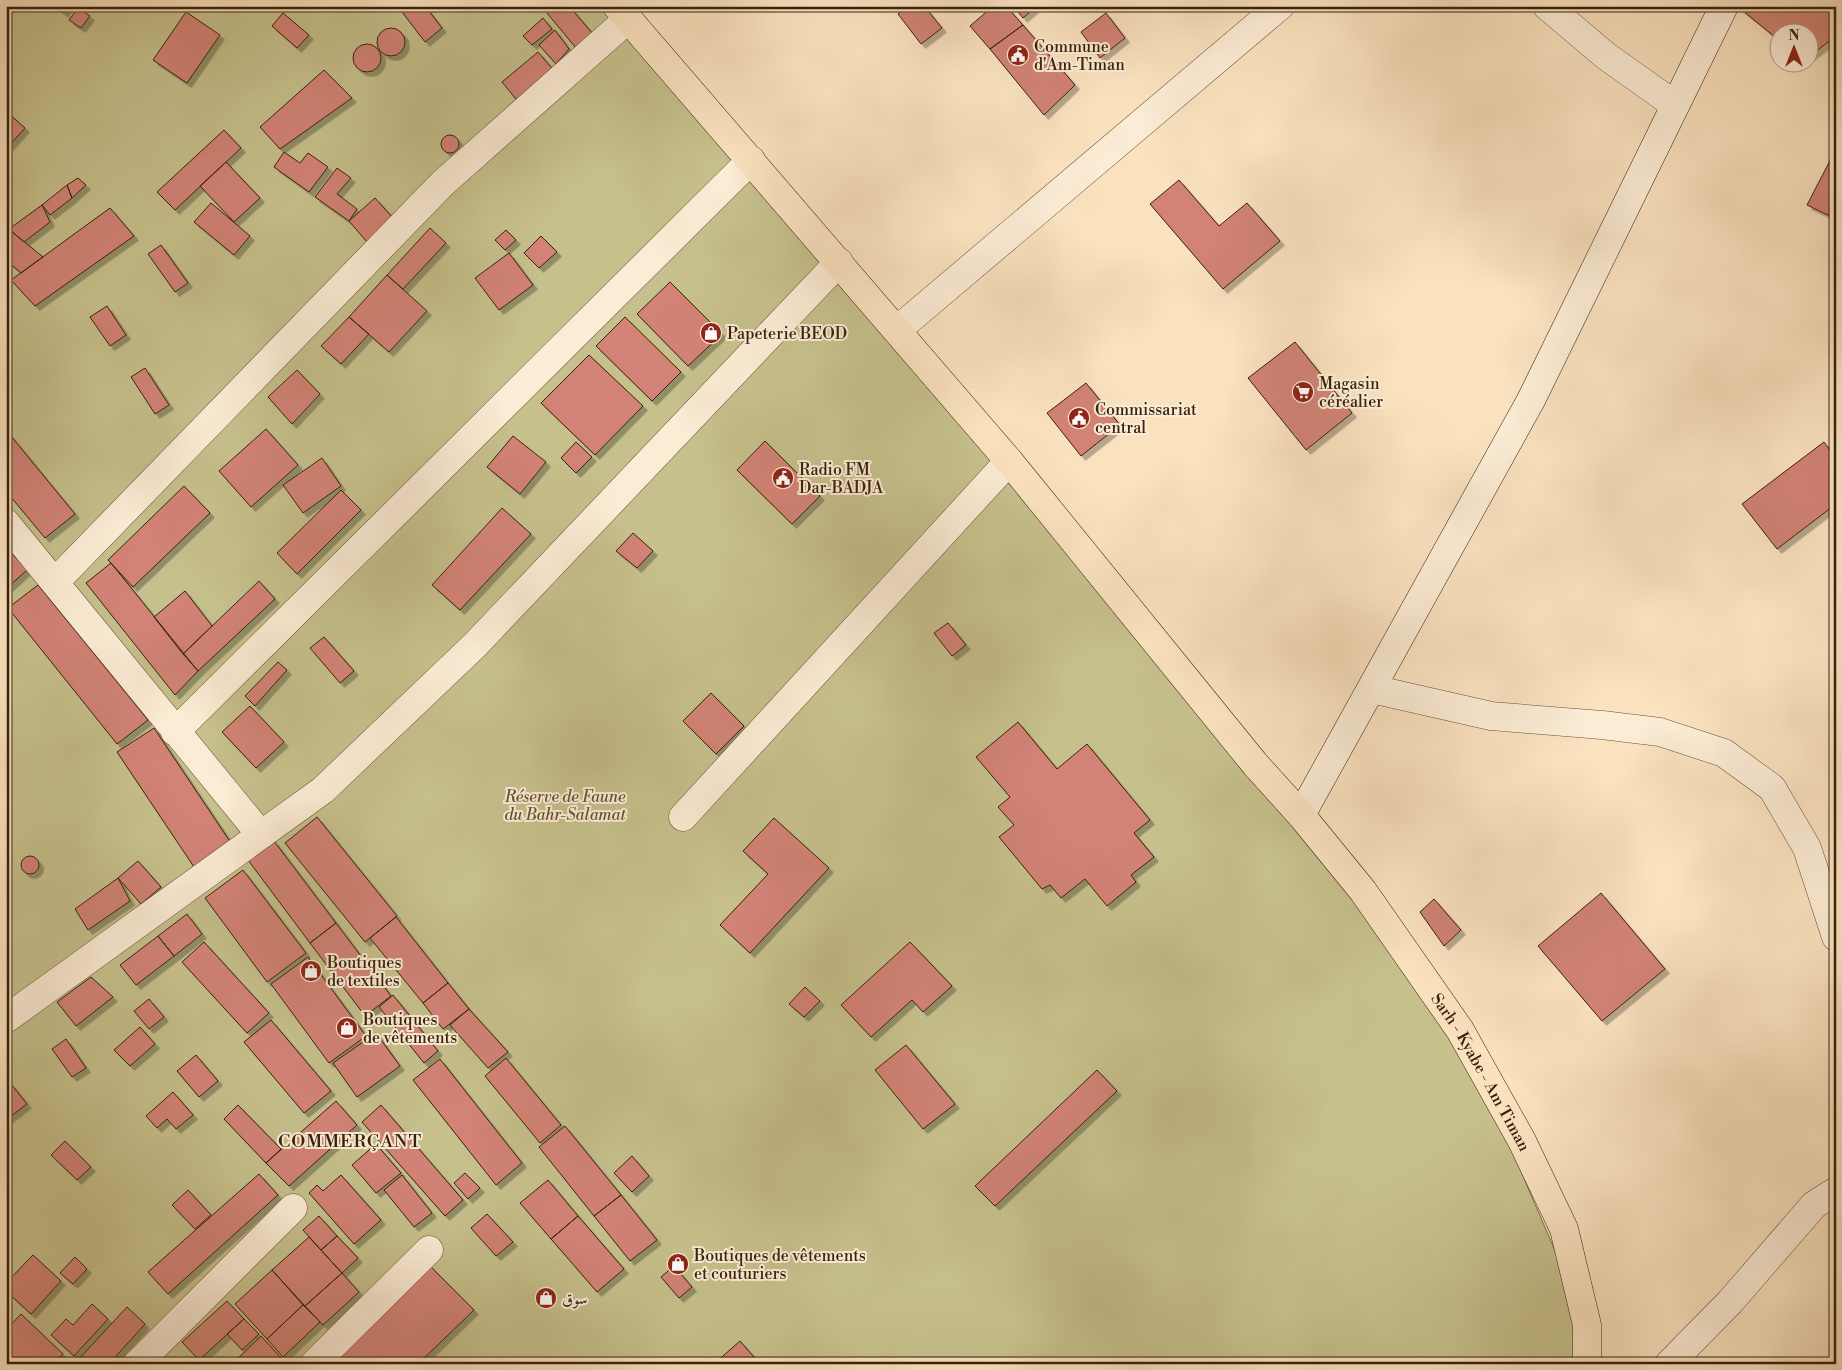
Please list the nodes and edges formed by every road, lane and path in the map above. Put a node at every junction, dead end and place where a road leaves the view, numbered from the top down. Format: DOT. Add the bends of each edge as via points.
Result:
graph roads {
  1 [pos="1280,6"];
  2 [pos="1547,6"];
  3 [pos="1724,6"];
  4 [pos="622,13"];
  5 [pos="1675,105"];
  6 [pos="751,160"];
  7 [pos="839,262"];
  8 [pos="897,330"];
  9 [pos="1009,461"];
  10 [pos="6,523"];
  11 [pos="55,582"];
  12 [pos="1372,689"];
  13 [pos="175,732"];
  14 [pos="1301,814"];
  15 [pos="683,817"];
  16 [pos="261,835"];
  17 [pos="1836,937"];
  18 [pos="6,1019"];
  19 [pos="1836,1191"];
  20 [pos="293,1208"];
  21 [pos="429,1250"];
  22 [pos="138,1364"];
  23 [pos="314,1364"];
  24 [pos="1586,1364"];
  25 [pos="1669,1364"];
  1 -- 8 [label="street"];
  2 -- 5 [label="street" via="1606,56"];
  3 -- 5 [label="street"];
  4 -- 6 [label="main road, Sarh - Kyabe - Am Timan"];
  4 -- 11 [label="street" via="443,183"];
  5 -- 12 [label="street" via="1530,400"];
  6 -- 7 [label="main road, Sarh - Kyabe - Am Timan"];
  6 -- 13 [label="street"];
  7 -- 8 [label="main road, Sarh - Kyabe - Am Timan"];
  7 -- 16 [label="street" via="475,645 324,790"];
  8 -- 9 [label="main road, Sarh - Kyabe - Am Timan"];
  9 -- 14 [label="main road, Sarh - Kyabe - Am Timan" via="1249,756"];
  9 -- 15 [label="street"];
  10 -- 11 [label="street"];
  11 -- 13 [label="street"];
  12 -- 14 [label="street"];
  12 -- 17 [label="street" via="1491,716 1660,732 1724,753 1772,788 1807,848"];
  13 -- 16 [label="street"];
  14 -- 24 [label="main road, Sarh - Kyabe - Am Timan" via="1363,890 1460,1030 1522,1141 1564,1229 1586,1325"];
  16 -- 18 [label="street"];
  19 -- 25 [label="street" via="1814,1205 1730,1302"];
  20 -- 22 [label="street"];
  21 -- 23 [label="street"];
}
